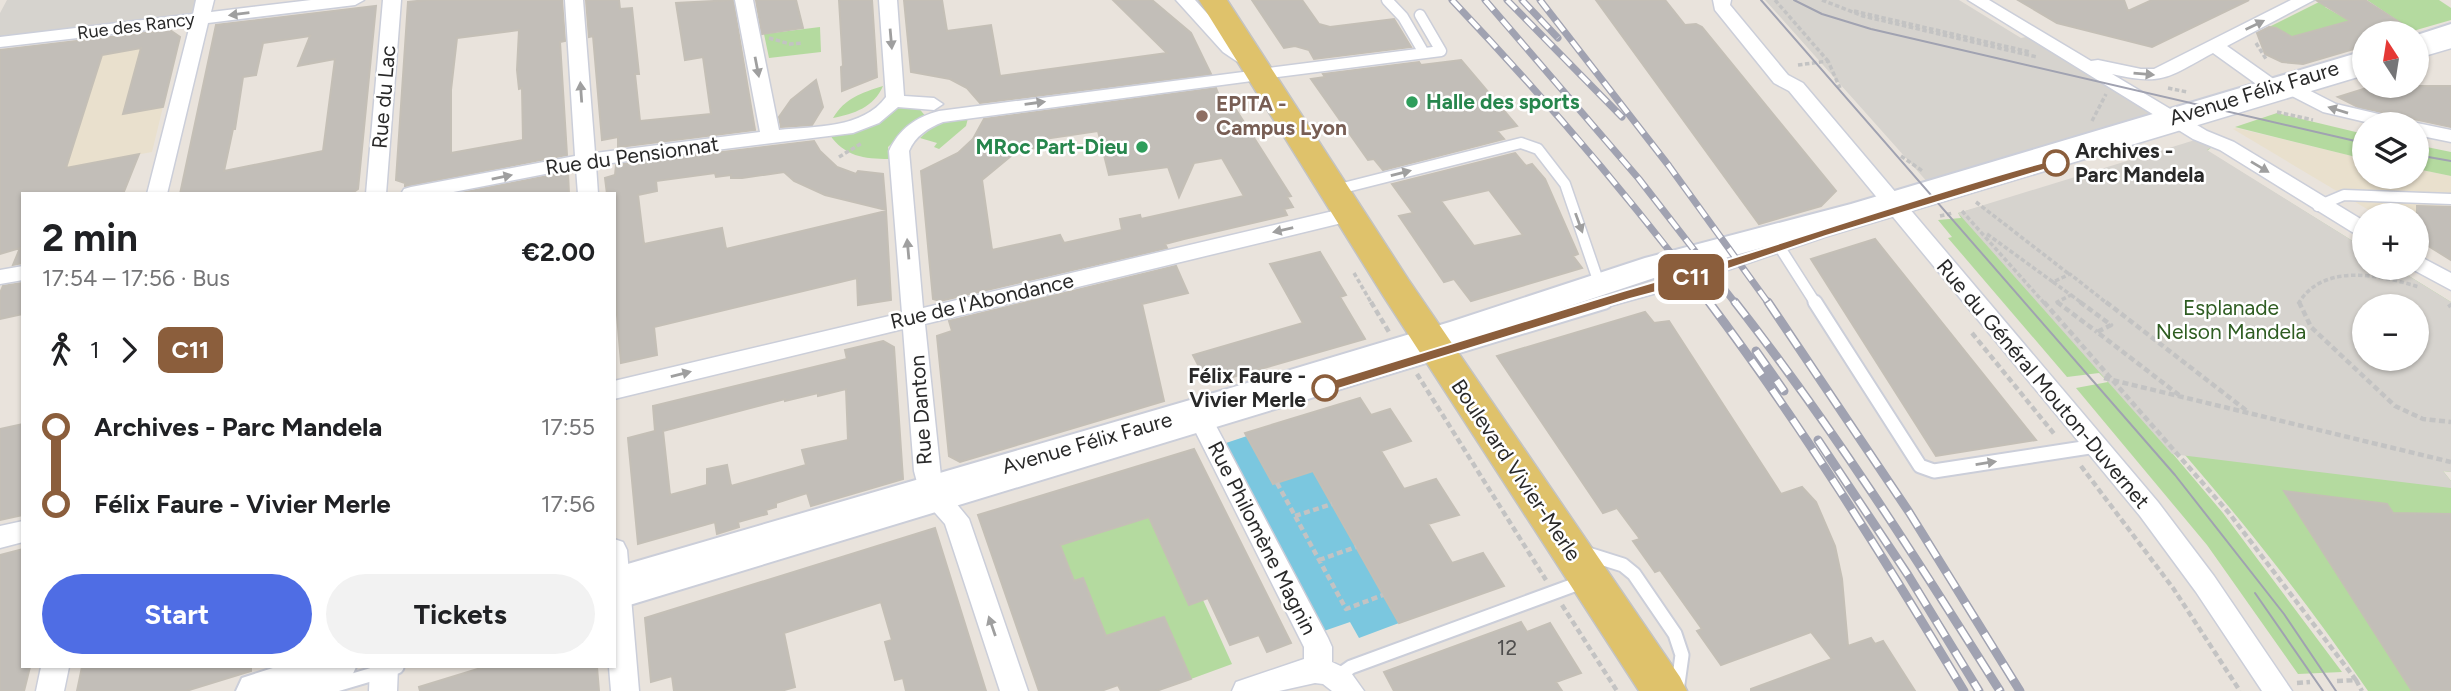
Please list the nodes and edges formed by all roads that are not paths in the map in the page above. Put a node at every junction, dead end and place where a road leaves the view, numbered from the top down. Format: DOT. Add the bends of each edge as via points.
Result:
graph roads {
  1 [pos="355,0"];
  2 [pos="392,0"];
  3 [pos="574,0"];
  4 [pos="744,0"];
  5 [pos="888,0"];
  6 [pos="1185,0"];
  7 [pos="1213,0"];
  8 [pos="1387,0"];
  9 [pos="1724,0"];
  10 [pos="1977,0"];
  11 [pos="2294,2"];
  12 [pos="203,9"];
  13 [pos="1420,15"];
  14 [pos="2451,32"];
  15 [pos="2429,39"];
  16 [pos="0,42"];
  17 [pos="2451,43"];
  18 [pos="2214,45"];
  19 [pos="2429,49"];
  20 [pos="1441,51"];
  21 [pos="1424,53"];
  22 [pos="2077,61"];
  23 [pos="2352,62"];
  24 [pos="2352,72"];
  25 [pos="1249,73"];
  26 [pos="2281,82"];
  27 [pos="894,99"];
  28 [pos="934,104"];
  29 [pos="2352,113"];
  30 [pos="2176,121"];
  31 [pos="2429,131"];
  32 [pos="2451,136"];
  33 [pos="771,137"];
  34 [pos="586,160"];
  35 [pos="157,192"];
  36 [pos="376,192"];
  37 [pos="421,192"];
  38 [pos="588,192"];
  39 [pos="2451,199"];
  40 [pos="1342,202"];
  41 [pos="2320,205"];
  42 [pos="1894,206"];
  43 [pos="2352,223"];
  44 [pos="1776,241"];
  45 [pos="21,273"];
  46 [pos="2429,275"];
  47 [pos="0,277"];
  48 [pos="1614,289"];
  49 [pos="2450,298"];
  50 [pos="914,317"];
  51 [pos="1428,355"];
  52 [pos="616,390"];
  53 [pos="1200,418"];
  54 [pos="2096,446"];
  55 [pos="936,496"];
  56 [pos="21,532"];
  57 [pos="0,537"];
  58 [pos="1570,573"];
  59 [pos="616,584"];
  60 [pos="55,668"];
  61 [pos="333,668"];
  62 [pos="387,674"];
  63 [pos="1335,679"];
  64 [pos="50,691"];
  65 [pos="257,691"];
  66 [pos="316,691"];
  67 [pos="625,691"];
  68 [pos="1014,691"];
  69 [pos="1246,691"];
  70 [pos="1664,691"];
  71 [pos="1677,691"];
  72 [pos="2278,691"];
  1 -- 12 [label="street, Rue des Rancy, one-way"];
  2 -- 36 [label="street, Rue du Lac"];
  34 -- 3 [label="street, one-way"];
  4 -- 33 [label="street, one-way"];
  5 -- 27 [label="street, one-way"];
  6 -- 25 [label="street"];
  7 -- 25 [label="main road, Boulevard Vivier-Merle"];
  8 -- 21 [label="lane"];
  9 -- 42 [label="street, Rue du Général Mouton-Duvernet" via="1721,6 1781,79 1796,87"];
  10 -- 22 [label="street"];
  18 -- 11 [label="street, one-way"];
  12 -- 16 [label="street, Rue des Rancy" via="179,21"];
  12 -- 35 [label="street"];
  13 -- 20 [label="lane"];
  14 -- 15 [label="main road"];
  17 -- 19 [label="lane"];
  22 -- 18 [label="street, one-way" via="2157,75"];
  18 -- 26 [label="street"];
  20 -- 21 [label="lane"];
  21 -- 25 [label="lane"];
  22 -- 30 [label="street"];
  23 -- 26 [label="main road, Avenue Félix Faure"];
  24 -- 26 [label="lane, Avenue Félix Faure"];
  25 -- 40 [label="main road, Boulevard Vivier-Merle"];
  50 -- 25 [label="street, Rue Danton, one-way" via="900,150 903,140 920,126 968,112"];
  29 -- 26 [label="street, one-way" via="2330,108"];
  26 -- 30 [label="lane, Avenue Félix Faure"];
  26 -- 30 [label="main road, Avenue Félix Faure"];
  27 -- 28 [label="street"];
  27 -- 33 [label="street, Rue du Pensionnat" via="883,113 853,127"];
  30 -- 41 [label="street, one-way" via="2227,146"];
  30 -- 42 [label="main road, Avenue Félix Faure"];
  31 -- 32 [label="street"];
  33 -- 34 [label="street, Rue du Pensionnat"];
  37 -- 34 [label="street, Rue du Pensionnat, one-way"];
  34 -- 38 [label="street"];
  39 -- 41 [label="lane" via="2344,195"];
  40 -- 48 [label="lane, one-way" via="1521,143 1538,149 1565,184"];
  40 -- 50 [label="street, Rue de l'Abondance, one-way"];
  40 -- 51 [label="main road, Boulevard Vivier-Merle"];
  41 -- 43 [label="street"];
  42 -- 44 [label="main road, Avenue Félix Faure"];
  42 -- 44 [label="lane, Avenue Félix Faure" via="1821,233"];
  42 -- 54 [label="street, Rue du Général Mouton-Duvernet"];
  44 -- 48 [label="main road, Avenue Félix Faure"];
  44 -- 54 [label="lane, one-way" via="1920,466 1934,471"];
  45 -- 47 [label="street"];
  46 -- 49 [label="street"];
  48 -- 51 [label="main road, Avenue Félix Faure"];
  52 -- 50 [label="street, Rue de l'Abondance, one-way"];
  50 -- 55 [label="street, Rue Danton" via="926,471"];
  51 -- 53 [label="main road, Avenue Félix Faure"];
  51 -- 58 [label="main road, Boulevard Vivier-Merle"];
  53 -- 55 [label="lane, Avenue Félix Faure"];
  53 -- 55 [label="main road, Avenue Félix Faure" via="970,471"];
  53 -- 63 [label="street, Rue Philomène Magnin"];
  54 -- 72 [label="street, Rue du Général Mouton-Duvernet" via="2205,584"];
  55 -- 59 [label="main road, Avenue Félix Faure"];
  68 -- 55 [label="street, one-way" via="956,519"];
  56 -- 57 [label="street"];
  58 -- 63 [label="lane" via="1351,667"];
  58 -- 70 [label="main road, Boulevard Vivier-Merle"];
  58 -- 71 [label="lane" via="1622,565 1634,573 1675,634 1682,654"];
  59 -- 67 [label="street"];
  60 -- 64 [label="street"];
  61 -- 65 [label="main road"];
  62 -- 66 [label="lane"];
  63 -- 69 [label="street" via="1300,671"];
}
